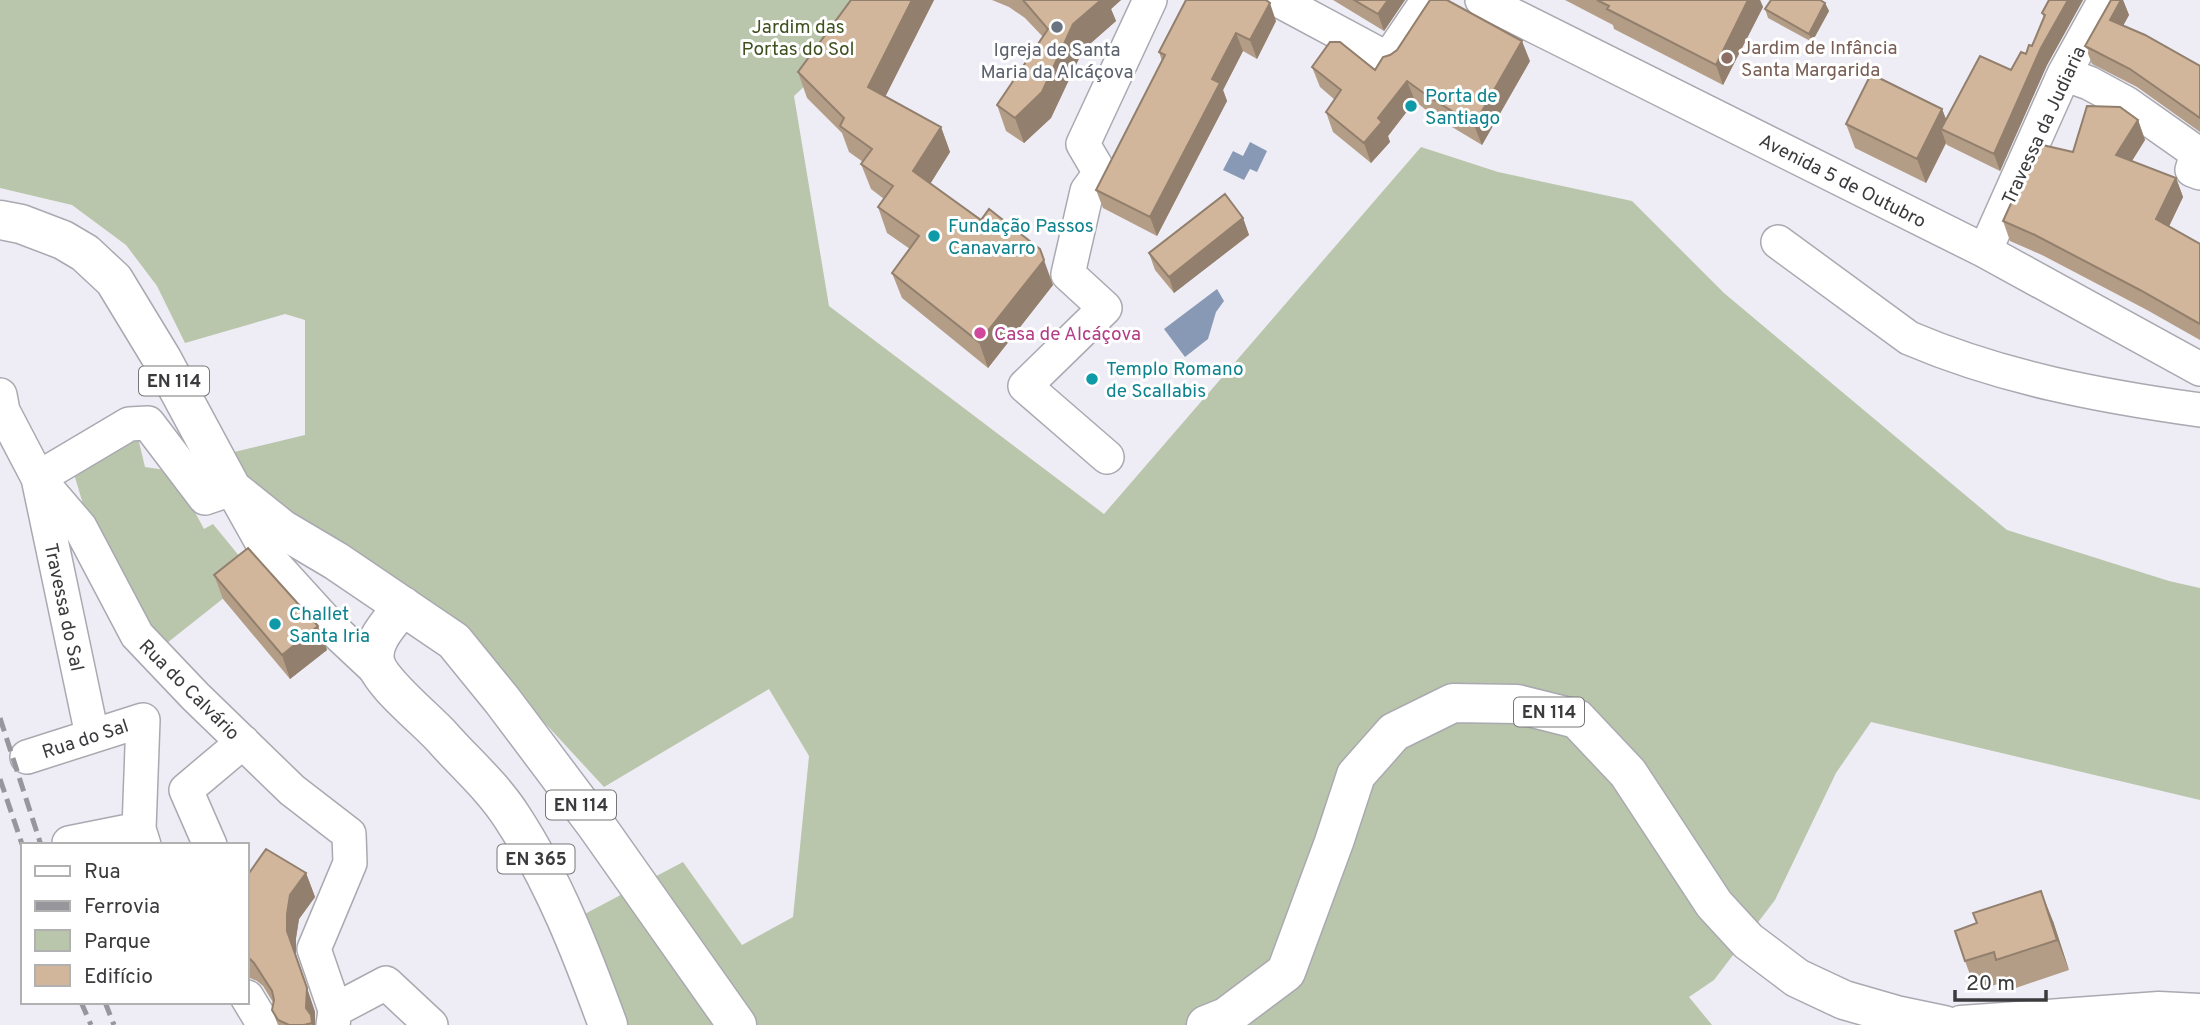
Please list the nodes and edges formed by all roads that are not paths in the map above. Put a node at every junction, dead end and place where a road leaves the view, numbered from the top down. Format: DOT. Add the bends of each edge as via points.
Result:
graph roads {
  1 [pos="1150,0"];
  2 [pos="1278,0"];
  3 [pos="1428,0"];
  4 [pos="1482,0"];
  5 [pos="2105,0"];
  6 [pos="2064,74"];
  7 [pos="2200,173"];
  8 [pos="0,220"];
  9 [pos="1778,242"];
  10 [pos="1985,251"];
  11 [pos="2200,369"];
  12 [pos="0,395"];
  13 [pos="2200,410"];
  14 [pos="1107,457"];
  15 [pos="38,478"];
  16 [pos="232,489"];
  17 [pos="402,606"];
  18 [pos="382,675"];
  19 [pos="92,735"];
  20 [pos="243,743"];
  21 [pos="27,757"];
  22 [pos="142,837"];
  23 [pos="69,843"];
  24 [pos="209,843"];
  25 [pos="248,999"];
  26 [pos="2200,1013"];
  27 [pos="334,1018"];
  28 [pos="264,1025"];
  29 [pos="431,1025"];
  30 [pos="608,1025"];
  31 [pos="737,1025"];
  32 [pos="1206,1025"];
  33 [pos="1944,1025"];
  34 [pos="1961,1025"];
  1 -- 14 [label="street" via="1083,144 1100,173 1087,191 1068,274 1105,308 1025,386"];
  2 -- 3 [label="street" via="1388,58"];
  4 -- 10 [label="street, Avenida 5 de Outubro"];
  5 -- 6 [label="street, Travessa da Judiaria"];
  6 -- 7 [label="street" via="2126,103 2197,153 2192,170"];
  6 -- 10 [label="street, Travessa da Judiaria"];
  8 -- 16 [label="main road, EN 114" via="63,240 114,280"];
  9 -- 13 [label="street" via="1909,338 2044,383"];
  10 -- 11 [label="street, Avenida 5 de Outubro"];
  12 -- 15 [label="street, Rua do Calvário"];
  15 -- 16 [label="street" via="129,424 148,423 205,498"];
  15 -- 19 [label="street, Travessa do Sal"];
  15 -- 20 [label="street, Rua do Calvário" via="80,527 136,635"];
  16 -- 17 [label="main road, EN 114" via="282,529"];
  16 -- 18 [label="street" via="274,564"];
  17 -- 18 [label="main road" via="377,642 376,663"];
  17 -- 31 [label="main road, EN 114" via="454,641 502,700"];
  18 -- 30 [label="main road, EN 365" via="512,816 576,942"];
  19 -- 21 [label="street, Rua do Sal"];
  19 -- 22 [label="street, Rua do Sal" via="143,720"];
  20 -- 24 [label="street" via="186,790"];
  20 -- 27 [label="street, Rua do Calvário" via="292,790 349,834 350,863 314,948"];
  22 -- 23 [label="street"];
  25 -- 28 [label="street"];
  26 -- 34 [label="main road" via="2159,1011"];
  27 -- 29 [label="street" via="386,983"];
  32 -- 33 [label="main road, EN 114" via="1226,1017 1286,972 1356,775 1394,732 1452,703 1465,703 1517,704 1577,719 1628,773 1714,904 1748,941 1797,978 1844,1000"];
}
